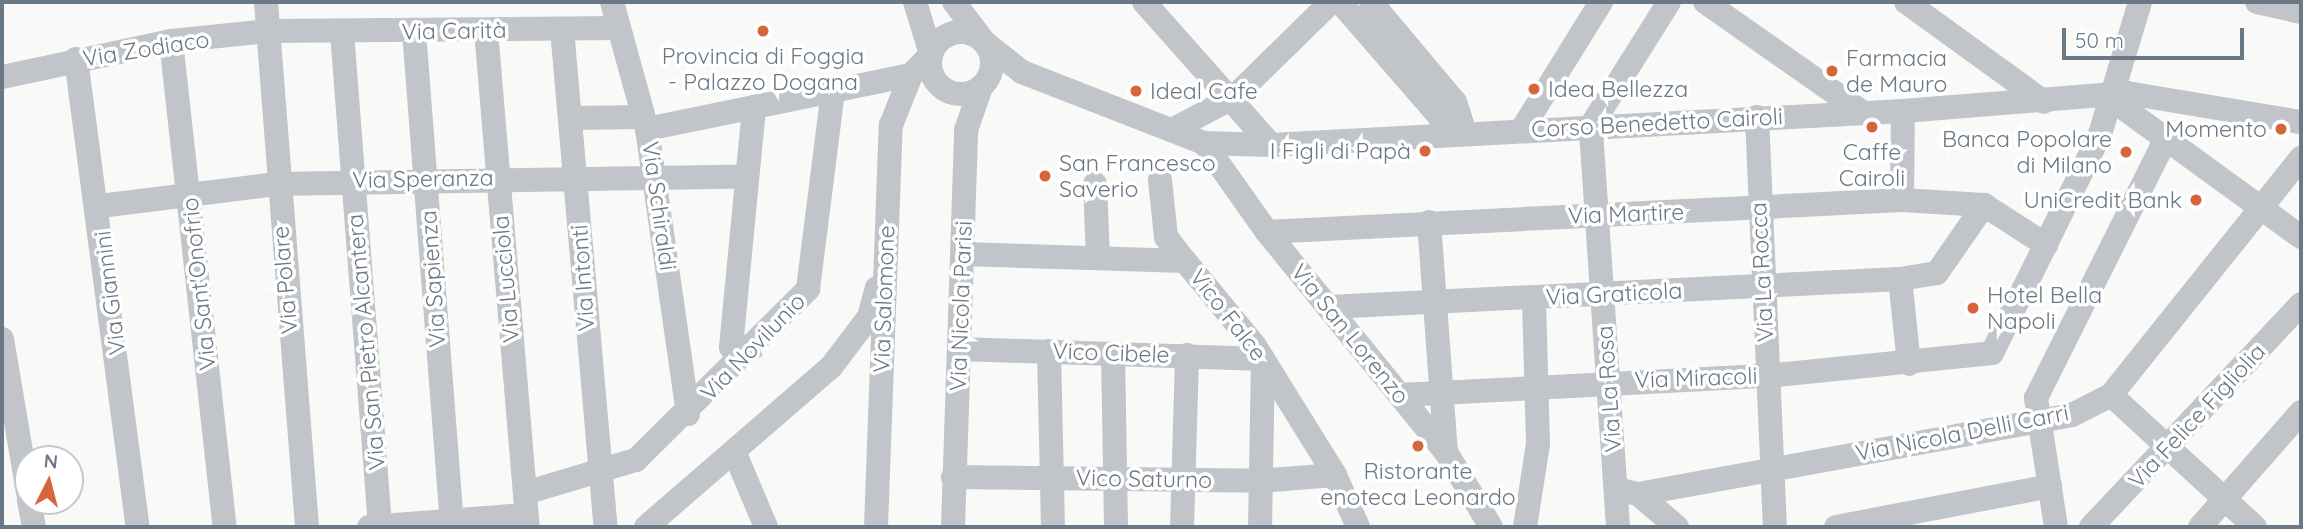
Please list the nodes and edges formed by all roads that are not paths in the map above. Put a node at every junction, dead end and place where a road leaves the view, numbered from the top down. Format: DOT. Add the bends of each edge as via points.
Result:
graph roads {
  1 [pos="266,2"];
  2 [pos="612,2"];
  3 [pos="915,2"];
  4 [pos="954,2"];
  5 [pos="1144,2"];
  6 [pos="1331,2"];
  7 [pos="1340,2"];
  8 [pos="1371,2"];
  9 [pos="1601,2"];
  10 [pos="1669,2"];
  11 [pos="1906,2"];
  12 [pos="2140,2"];
  13 [pos="1721,6"];
  14 [pos="618,28"];
  15 [pos="562,29"];
  16 [pos="486,30"];
  17 [pos="414,31"];
  18 [pos="279,32"];
  19 [pos="342,32"];
  20 [pos="172,41"];
  21 [pos="984,42"];
  22 [pos="931,54"];
  23 [pos="76,60"];
  24 [pos="911,75"];
  25 [pos="2,77"];
  26 [pos="981,87"];
  27 [pos="1052,87"];
  28 [pos="833,92"];
  29 [pos="1234,97"];
  30 [pos="2111,99"];
  31 [pos="2044,102"];
  32 [pos="754,107"];
  33 [pos="1903,111"];
  34 [pos="1862,112"];
  35 [pos="1757,117"];
  36 [pos="570,118"];
  37 [pos="2301,122"];
  38 [pos="645,123"];
  39 [pos="1591,126"];
  40 [pos="1172,130"];
  41 [pos="1521,131"];
  42 [pos="1465,133"];
  43 [pos="2165,140"];
  44 [pos="1204,143"];
  45 [pos="1271,145"];
  46 [pos="2301,158"];
  47 [pos="655,174"];
  48 [pos="577,176"];
  49 [pos="497,177"];
  50 [pos="747,177"];
  51 [pos="425,178"];
  52 [pos="353,180"];
  53 [pos="1160,180"];
  54 [pos="276,184"];
  55 [pos="1095,184"];
  56 [pos="190,194"];
  57 [pos="1902,200"];
  58 [pos="1984,205"];
  59 [pos="100,206"];
  60 [pos="2261,208"];
  61 [pos="1759,209"];
  62 [pos="1595,215"];
  63 [pos="1429,222"];
  64 [pos="1267,232"];
  65 [pos="2301,237"];
  66 [pos="2046,245"];
  67 [pos="963,254"];
  68 [pos="1098,258"];
  69 [pos="886,261"];
  70 [pos="1185,261"];
  71 [pos="1900,279"];
  72 [pos="1763,288"];
  73 [pos="1602,293"];
  74 [pos="1534,298"];
  75 [pos="1434,300"];
  76 [pos="2301,304"];
  77 [pos="1328,307"];
  78 [pos="2,340"];
  79 [pos="754,347"];
  80 [pos="960,349"];
  81 [pos="1049,351"];
  82 [pos="1113,353"];
  83 [pos="1186,355"];
  84 [pos="1263,359"];
  85 [pos="1909,364"];
  86 [pos="1767,376"];
  87 [pos="1610,380"];
  88 [pos="1539,387"];
  89 [pos="1440,391"];
  90 [pos="1400,395"];
  91 [pos="2111,395"];
  92 [pos="2301,412"];
  93 [pos="688,414"];
  94 [pos="2040,424"];
  95 [pos="20,445"];
  96 [pos="2169,449"];
  97 [pos="1446,452"];
  98 [pos="736,456"];
  99 [pos="1770,468"];
  100 [pos="601,472"];
  101 [pos="1335,475"];
  102 [pos="953,477"];
  103 [pos="1052,477"];
  104 [pos="1116,478"];
  105 [pos="1184,480"];
  106 [pos="1259,481"];
  107 [pos="2050,486"];
  108 [pos="1627,492"];
  109 [pos="2225,500"];
  110 [pos="526,512"];
  111 [pos="452,524"];
  112 [pos="765,526"];
  113 [pos="138,527"];
  114 [pos="225,527"];
  115 [pos="307,527"];
  116 [pos="369,527"];
  117 [pos="380,527"];
  118 [pos="606,527"];
  119 [pos="646,527"];
  120 [pos="876,527"];
  121 [pos="953,527"];
  122 [pos="1053,527"];
  123 [pos="1116,527"];
  124 [pos="1182,527"];
  125 [pos="1260,527"];
  126 [pos="1358,527"];
  127 [pos="1491,527"];
  128 [pos="1525,527"];
  129 [pos="1619,527"];
  130 [pos="1677,527"];
  131 [pos="1775,527"];
  132 [pos="1836,527"];
  133 [pos="2056,527"];
  134 [pos="2091,527"];
  135 [pos="2200,527"];
  136 [pos="2255,527"];
  1 -- 18 [label="street, Via Polare"];
  2 -- 14 [label="street, Via Schiraldi"];
  3 -- 22 [label="street"];
  4 -- 21 [label="street"];
  5 -- 29 [label="street"];
  6 -- 29 [label="street"];
  7 -- 42 [label="street" via="1438,116"];
  8 -- 42 [label="street" via="1455,102"];
  9 -- 41 [label="street"];
  10 -- 39 [label="street"];
  11 -- 31 [label="street"];
  12 -- 30 [label="street"];
  13 -- 34 [label="street"];
  14 -- 15 [label="street, Via Carità"];
  14 -- 38 [label="street, Via Schiraldi"];
  15 -- 16 [label="street, Via Carità"];
  15 -- 36 [label="street, Via Intonti"];
  16 -- 17 [label="street, Via Carità"];
  16 -- 49 [label="street, Via Lucciola"];
  17 -- 19 [label="street, Via Carità"];
  17 -- 51 [label="street, Via Sapienza"];
  18 -- 19 [label="street, Via Carità"];
  18 -- 20 [label="street, Via Zodiaco"];
  18 -- 54 [label="street, Via Polare"];
  19 -- 52 [label="street, Via San Pietro Alcantera"];
  20 -- 23 [label="street, Via Zodiaco"];
  20 -- 56 [label="street, Via Sant'Onofrio"];
  21 -- 22 [label="street" via="968,33 950,34"];
  21 -- 26 [label="street" via="992,60"];
  21 -- 27 [label="street"];
  22 -- 24 [label="street"];
  22 -- 26 [label="street" via="932,74 944,89 962,94"];
  23 -- 25 [label="street, Via Zodiaco"];
  23 -- 59 [label="street, Via Giannini"];
  24 -- 28 [label="street"];
  24 -- 69 [label="street, Via Salomone" via="891,125"];
  26 -- 27 [label="street" via="1008,81"];
  26 -- 67 [label="street, Via Nicola Parisi" via="966,130"];
  27 -- 40 [label="street"];
  28 -- 32 [label="street"];
  28 -- 79 [label="street, Via Novilunio" via="808,289"];
  29 -- 40 [label="street"];
  29 -- 45 [label="street"];
  30 -- 31 [label="street, Corso Benedetto Cairoli"];
  30 -- 37 [label="street, Corso Benedetto Cairoli" via="2127,93"];
  30 -- 43 [label="street"];
  30 -- 66 [label="street"];
  31 -- 33 [label="street, Corso Benedetto Cairoli"];
  32 -- 38 [label="street"];
  32 -- 50 [label="street"];
  33 -- 34 [label="street, Corso Benedetto Cairoli"];
  33 -- 57 [label="street"];
  34 -- 35 [label="street, Corso Benedetto Cairoli"];
  35 -- 39 [label="street, Corso Benedetto Cairoli"];
  35 -- 61 [label="street, Via La Rocca"];
  36 -- 38 [label="street"];
  36 -- 48 [label="street, Via Intonti"];
  38 -- 47 [label="street, Via Schiraldi"];
  39 -- 41 [label="street, Corso Benedetto Cairoli"];
  39 -- 62 [label="street, Via La Rosa"];
  40 -- 44 [label="street"];
  41 -- 42 [label="street, Corso Benedetto Cairoli"];
  42 -- 45 [label="street, Corso Benedetto Cairoli"];
  43 -- 60 [label="street"];
  43 -- 94 [label="street" via="2036,398"];
  44 -- 45 [label="street, Corso Benedetto Cairoli"];
  44 -- 64 [label="street, Via San Lorenzo"];
  46 -- 60 [label="street, Via Nicola Delli Carri"];
  47 -- 48 [label="street, Via Speranza"];
  47 -- 50 [label="street, Via Speranza"];
  47 -- 93 [label="street, Via Schiraldi"];
  48 -- 49 [label="street, Via Speranza"];
  48 -- 100 [label="street, Via Intonti"];
  49 -- 51 [label="street, Via Speranza"];
  49 -- 110 [label="street, Via Lucciola"];
  50 -- 79 [label="street" via="731,347"];
  51 -- 52 [label="street, Via Speranza"];
  51 -- 111 [label="street, Via Sapienza"];
  52 -- 54 [label="street, Via Speranza"];
  52 -- 117 [label="street, Via San Pietro Alcantera"];
  53 -- 70 [label="street" via="1166,237"];
  54 -- 56 [label="street, Via Speranza"];
  54 -- 115 [label="street, Via Polare"];
  55 -- 68 [label="street"];
  56 -- 59 [label="street, Via Speranza"];
  56 -- 114 [label="street, Via Sant'Onofrio"];
  57 -- 58 [label="street, Via Martire"];
  57 -- 61 [label="street, Via Martire"];
  58 -- 66 [label="street"];
  58 -- 71 [label="street, Via Graticola" via="1937,273"];
  59 -- 113 [label="street, Via Giannini"];
  60 -- 65 [label="street"];
  60 -- 91 [label="street, Via Nicola Delli Carri"];
  61 -- 62 [label="street, Via Martire"];
  61 -- 72 [label="street, Via La Rocca"];
  62 -- 63 [label="street, Via Martire"];
  62 -- 73 [label="street, Via La Rosa"];
  63 -- 64 [label="street, Via Martire"];
  63 -- 75 [label="street"];
  64 -- 77 [label="street, Via San Lorenzo"];
  66 -- 85 [label="street, Via Miracoli" via="1992,353"];
  67 -- 68 [label="street, Vico Falce"];
  67 -- 80 [label="street, Via Nicola Parisi"];
  68 -- 70 [label="street, Vico Falce"];
  69 -- 98 [label="street" via="869,317 831,367"];
  69 -- 120 [label="street, Via Salomone"];
  70 -- 84 [label="street, Vico Falce"];
  71 -- 72 [label="street, Via Graticola"];
  71 -- 85 [label="street"];
  72 -- 73 [label="street, Via Graticola"];
  72 -- 86 [label="street, Via La Rocca"];
  73 -- 74 [label="street, Via Graticola"];
  73 -- 87 [label="street, Via La Rosa"];
  74 -- 75 [label="street, Via Graticola"];
  74 -- 88 [label="street"];
  75 -- 77 [label="street, Via Graticola"];
  75 -- 89 [label="street"];
  76 -- 96 [label="street, Via Felice Figliolia"];
  77 -- 90 [label="street, Via San Lorenzo"];
  78 -- 95 [label="street"];
  79 -- 93 [label="street, Via Novilunio"];
  80 -- 81 [label="street, Vico Cibele"];
  80 -- 102 [label="street, Via Nicola Parisi"];
  81 -- 82 [label="street, Vico Cibele"];
  81 -- 103 [label="street"];
  82 -- 83 [label="street, Vico Cibele"];
  82 -- 104 [label="street"];
  83 -- 84 [label="street, Vico Cibele"];
  83 -- 105 [label="street"];
  84 -- 101 [label="street, Vico Falce"];
  84 -- 106 [label="street"];
  85 -- 86 [label="street, Via Miracoli"];
  86 -- 87 [label="street, Via Miracoli"];
  86 -- 99 [label="street, Via La Rocca"];
  87 -- 88 [label="street, Via Miracoli"];
  87 -- 108 [label="street, Via La Rosa"];
  88 -- 89 [label="street, Via Miracoli"];
  88 -- 128 [label="street"];
  89 -- 90 [label="street, Via Miracoli"];
  89 -- 97 [label="street"];
  90 -- 97 [label="street, Via San Lorenzo"];
  91 -- 94 [label="street, Via Nicola Delli Carri"];
  91 -- 96 [label="street"];
  92 -- 109 [label="street"];
  93 -- 100 [label="street, Via Novilunio" via="636,460"];
  94 -- 99 [label="street, Via Nicola Delli Carri"];
  94 -- 107 [label="street"];
  96 -- 109 [label="street"];
  96 -- 134 [label="street, Via Felice Figliolia"];
  97 -- 127 [label="street, Via San Lorenzo"];
  98 -- 112 [label="street"];
  98 -- 119 [label="street"];
  99 -- 108 [label="street, Via Nicola Delli Carri"];
  99 -- 131 [label="street, Via La Rocca"];
  100 -- 110 [label="street, Via Novilunio"];
  100 -- 118 [label="street, Via Intonti"];
  101 -- 106 [label="street, Vico Saturno"];
  101 -- 126 [label="street, Vico Falce"];
  102 -- 103 [label="street, Vico Saturno"];
  102 -- 121 [label="street, Via Nicola Parisi"];
  103 -- 104 [label="street, Vico Saturno"];
  103 -- 122 [label="street"];
  104 -- 105 [label="street, Vico Saturno"];
  104 -- 123 [label="street"];
  105 -- 106 [label="street, Vico Saturno"];
  105 -- 124 [label="street"];
  106 -- 125 [label="street"];
  107 -- 132 [label="street"];
  107 -- 133 [label="street"];
  108 -- 129 [label="street, Via La Rosa"];
  108 -- 130 [label="street"];
  109 -- 135 [label="street"];
  109 -- 136 [label="street"];
  110 -- 111 [label="street, Via Novilunio"];
  111 -- 117 [label="street, Via Novilunio"];
  116 -- 117 [label="street, Via Novilunio"];
}
